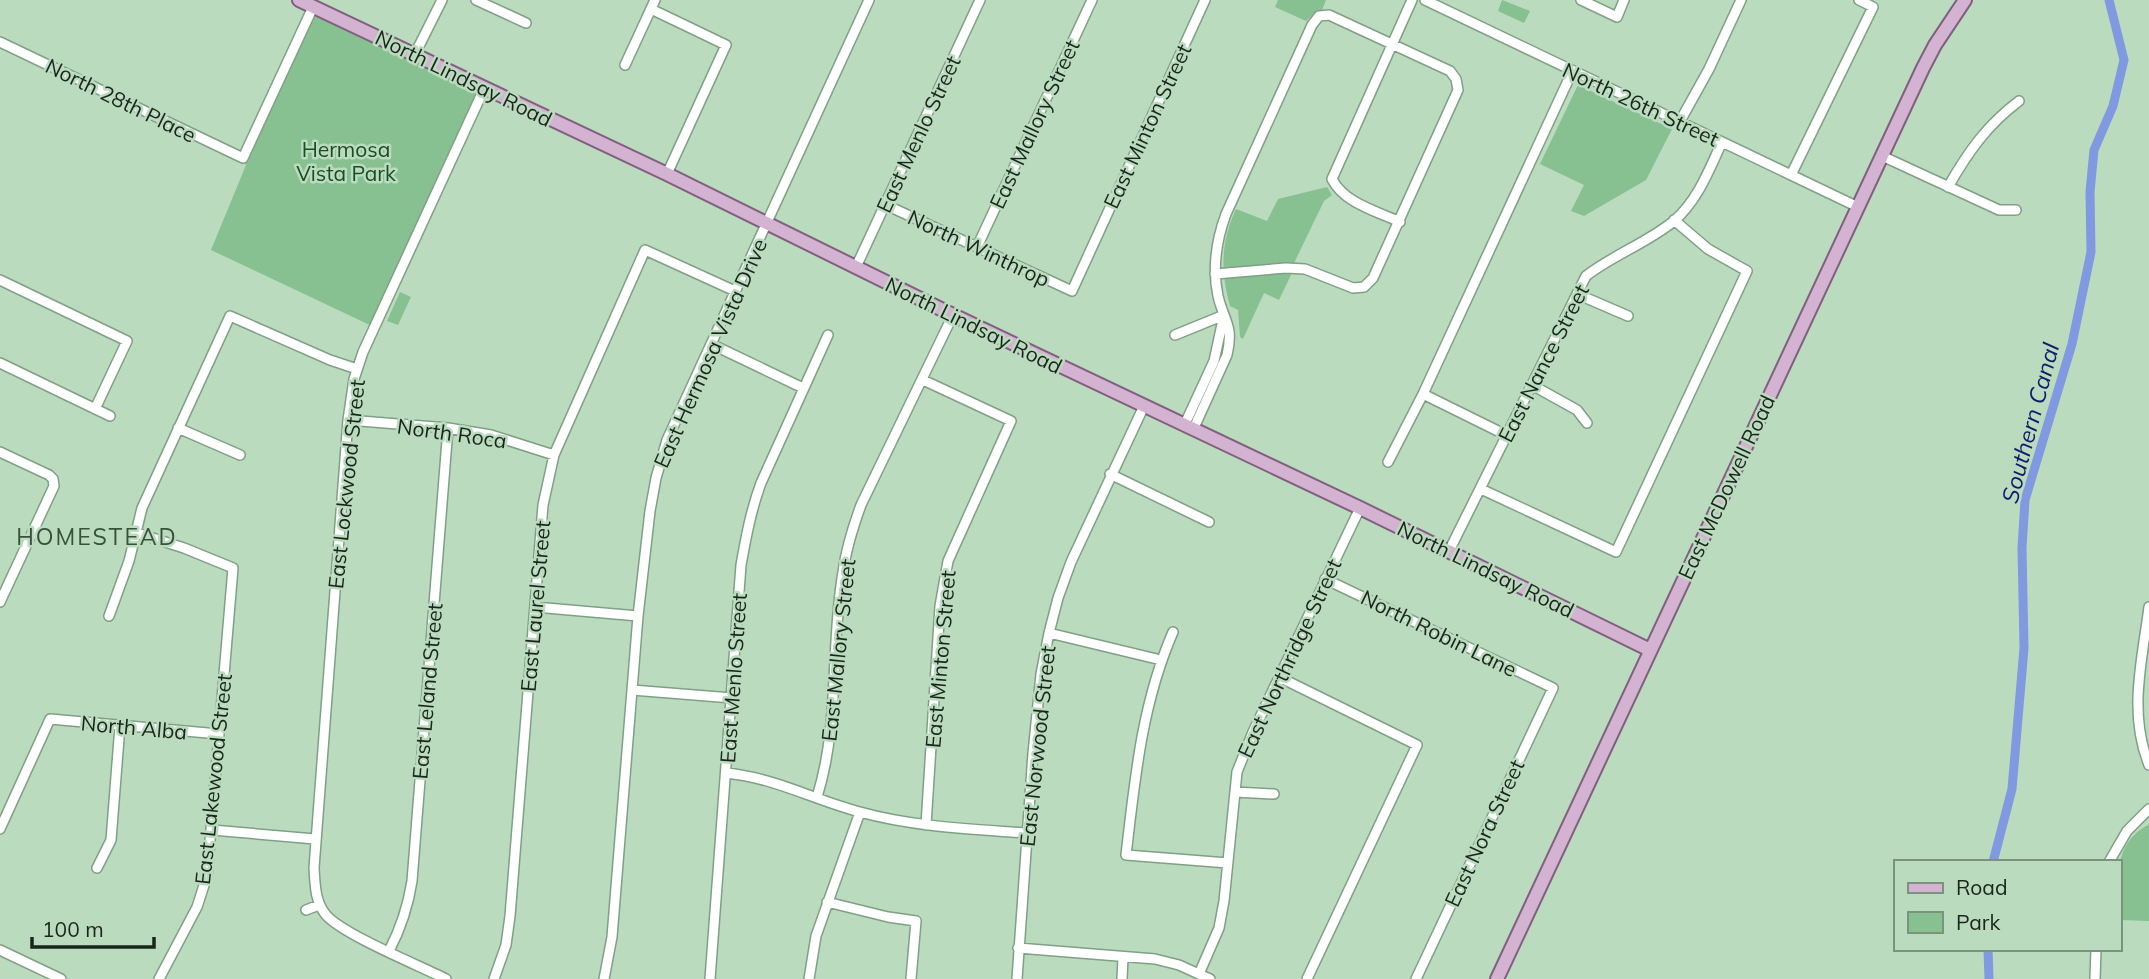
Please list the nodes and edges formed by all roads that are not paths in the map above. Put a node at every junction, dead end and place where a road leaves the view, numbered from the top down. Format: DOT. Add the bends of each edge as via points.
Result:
graph roads {
  1 [pos="299,0"];
  2 [pos="442,0"];
  3 [pos="476,0"];
  4 [pos="869,0"];
  5 [pos="980,0"];
  6 [pos="1092,0"];
  7 [pos="1205,0"];
  8 [pos="1412,0"];
  9 [pos="1425,0"];
  10 [pos="1581,0"];
  11 [pos="1624,0"];
  12 [pos="1741,0"];
  13 [pos="1859,0"];
  14 [pos="1965,0"];
  15 [pos="653,5"];
  16 [pos="313,6"];
  17 [pos="526,23"];
  18 [pos="0,42"];
  19 [pos="1391,45"];
  20 [pos="415,54"];
  21 [pos="625,65"];
  22 [pos="1572,72"];
  23 [pos="484,89"];
  24 [pos="2019,101"];
  25 [pos="1679,122"];
  26 [pos="1722,142"];
  27 [pos="1882,156"];
  28 [pos="667,174"];
  29 [pos="1791,175"];
  30 [pos="1948,187"];
  31 [pos="886,205"];
  32 [pos="1858,207"];
  33 [pos="2016,210"];
  34 [pos="1674,220"];
  35 [pos="1400,222"];
  36 [pos="767,223"];
  37 [pos="977,247"];
  38 [pos="856,267"];
  39 [pos="1215,274"];
  40 [pos="0,280"];
  41 [pos="735,291"];
  42 [pos="1072,291"];
  43 [pos="1577,294"];
  44 [pos="953,315"];
  45 [pos="1224,315"];
  46 [pos="1628,316"];
  47 [pos="828,335"];
  48 [pos="1175,335"];
  49 [pos="711,344"];
  50 [pos="0,363"];
  51 [pos="358,369"];
  52 [pos="923,380"];
  53 [pos="1532,385"];
  54 [pos="803,388"];
  55 [pos="1423,394"];
  56 [pos="1144,406"];
  57 [pos="95,409"];
  58 [pos="110,416"];
  59 [pos="348,420"];
  60 [pos="1587,424"];
  61 [pos="178,428"];
  62 [pos="448,428"];
  63 [pos="1188,428"];
  64 [pos="1506,435"];
  65 [pos="2,453"];
  66 [pos="240,455"];
  67 [pos="554,455"];
  68 [pos="1388,462"];
  69 [pos="0,464"];
  70 [pos="1110,474"];
  71 [pos="1481,489"];
  72 [pos="1360,508"];
  73 [pos="1209,522"];
  74 [pos="134,533"];
  75 [pos="1449,551"];
  76 [pos="1325,579"];
  77 [pos="0,602"];
  78 [pos="535,607"];
  79 [pos="2149,607"];
  80 [pos="109,616"];
  81 [pos="638,616"];
  82 [pos="1173,632"];
  83 [pos="1049,633"];
  84 [pos="1650,650"];
  85 [pos="1161,660"];
  86 [pos="1279,677"];
  87 [pos="1553,688"];
  88 [pos="632,690"];
  89 [pos="732,698"];
  90 [pos="121,726"];
  91 [pos="219,734"];
  92 [pos="2149,765"];
  93 [pos="726,773"];
  94 [pos="1235,792"];
  95 [pos="1274,794"];
  96 [pos="817,797"];
  97 [pos="2149,808"];
  98 [pos="860,812"];
  99 [pos="926,825"];
  100 [pos="0,829"];
  101 [pos="212,830"];
  102 [pos="1026,833"];
  103 [pos="315,838"];
  104 [pos="2110,860"];
  105 [pos="1228,863"];
  106 [pos="97,868"];
  107 [pos="827,902"];
  108 [pos="319,905"];
  109 [pos="306,909"];
  110 [pos="1018,948"];
  111 [pos="0,950"];
  112 [pos="389,951"];
  113 [pos="2095,951"];
  114 [pos="1123,958"];
  115 [pos="1199,974"];
  116 [pos="61,979"];
  117 [pos="159,979"];
  118 [pos="446,979"];
  119 [pos="494,979"];
  120 [pos="604,979"];
  121 [pos="710,979"];
  122 [pos="809,979"];
  123 [pos="911,979"];
  124 [pos="1017,979"];
  125 [pos="1122,979"];
  126 [pos="1210,979"];
  127 [pos="1307,979"];
  128 [pos="1416,979"];
  129 [pos="1497,979"];
  130 [pos="2095,979"];
  1 -- 16 [label="main road, North Lindsay Road"];
  2 -- 20 [label="street"];
  3 -- 17 [label="street"];
  4 -- 36 [label="street, East Hermosa Vista Drive"];
  5 -- 31 [label="street, East Menlo Street"];
  6 -- 37 [label="street, East Mallory Street"];
  7 -- 42 [label="street, East Minton Street"];
  8 -- 19 [label="street"];
  9 -- 22 [label="street, North 26th Street"];
  10 -- 11 [label="street" via="1617,17"];
  12 -- 25 [label="street"];
  13 -- 29 [label="street" via="1872,7"];
  14 -- 27 [label="main road, East McDowell Road" via="1935,46"];
  15 -- 21 [label="street"];
  15 -- 28 [label="street" via="726,45"];
  16 -- 18 [label="street, North 28th Place" via="243,158"];
  16 -- 20 [label="main road, North Lindsay Road"];
  19 -- 35 [label="street" via="1332,178 1347,197"];
  19 -- 35 [label="street" via="1450,71 1458,90"];
  19 -- 39 [label="street" via="1329,15 1319,16 1312,25 1226,214 1215,253"];
  20 -- 23 [label="main road, North Lindsay Road"];
  22 -- 25 [label="street, North 26th Street"];
  22 -- 55 [label="street"];
  23 -- 28 [label="main road, North Lindsay Road"];
  23 -- 51 [label="street, East Lockwood Street"];
  24 -- 30 [label="street" via="1983,132"];
  25 -- 26 [label="street, North 26th Street"];
  26 -- 29 [label="street, North 26th Street"];
  26 -- 34 [label="street, East Nance Street" via="1692,202"];
  27 -- 30 [label="street"];
  27 -- 32 [label="main road, East McDowell Road"];
  28 -- 36 [label="main road, North Lindsay Road"];
  29 -- 32 [label="street, North 26th Street"];
  30 -- 33 [label="street" via="1999,210"];
  31 -- 37 [label="street, North Winthrop"];
  31 -- 38 [label="street, East Menlo Street"];
  32 -- 84 [label="main road, East McDowell Road"];
  34 -- 43 [label="street, East Nance Street" via="1586,276"];
  34 -- 71 [label="street" via="1708,249 1747,271 1616,552"];
  35 -- 39 [label="street" via="1373,278 1364,287 1353,288 1305,269"];
  36 -- 38 [label="main road, North Lindsay Road"];
  36 -- 41 [label="street, East Hermosa Vista Drive"];
  37 -- 42 [label="street, North Winthrop"];
  38 -- 44 [label="main road, North Lindsay Road"];
  39 -- 45 [label="street"];
  40 -- 57 [label="street" via="127,341"];
  41 -- 49 [label="street, East Hermosa Vista Drive"];
  41 -- 67 [label="street, East Laurel Street" via="645,250"];
  43 -- 46 [label="street"];
  43 -- 53 [label="street, East Nance Street"];
  44 -- 52 [label="street, East Mallory Street"];
  44 -- 56 [label="main road, North Lindsay Road"];
  45 -- 48 [label="street"];
  45 -- 63 [label="street" via="1214,361"];
  47 -- 54 [label="street, East Menlo Street"];
  49 -- 54 [label="street"];
  49 -- 81 [label="street, East Hermosa Vista Drive" via="667,440 656,478"];
  50 -- 57 [label="street"];
  51 -- 59 [label="street, East Lockwood Street"];
  51 -- 61 [label="street" via="230,316"];
  52 -- 96 [label="street, East Mallory Street" via="850,534 842,574 827,756"];
  52 -- 99 [label="street, East Minton Street" via="1012,421 948,561 940,606"];
  53 -- 60 [label="street" via="1577,410"];
  53 -- 64 [label="street, East Nance Street"];
  54 -- 89 [label="street, East Menlo Street" via="751,512 741,565"];
  55 -- 64 [label="street"];
  55 -- 68 [label="street"];
  56 -- 63 [label="main road, North Lindsay Road"];
  56 -- 70 [label="street, East Norwood Street"];
  57 -- 58 [label="street"];
  59 -- 62 [label="street, North Roca"];
  59 -- 103 [label="street, East Lockwood Street"];
  61 -- 66 [label="street"];
  61 -- 74 [label="street"];
  62 -- 67 [label="street, North Roca" via="491,435"];
  62 -- 112 [label="street, East Leland Street" via="412,881 402,927"];
  63 -- 72 [label="main road, North Lindsay Road"];
  64 -- 71 [label="street, East Nance Street"];
  65 -- 69 [label="street"];
  65 -- 77 [label="street" via="53,479 54,486"];
  67 -- 78 [label="street, East Laurel Street" via="543,505"];
  70 -- 73 [label="street"];
  70 -- 83 [label="street, East Norwood Street" via="1071,562"];
  71 -- 75 [label="street, East Nance Street"];
  72 -- 75 [label="main road, North Lindsay Road"];
  72 -- 76 [label="street, East Northridge Street"];
  74 -- 80 [label="street"];
  74 -- 91 [label="street, East Lakewood Street" via="233,568"];
  75 -- 84 [label="main road, North Lindsay Road"];
  76 -- 86 [label="street, East Northridge Street"];
  76 -- 87 [label="street, North Robin Lane"];
  78 -- 81 [label="street"];
  78 -- 119 [label="street, East Laurel Street" via="510,916"];
  79 -- 92 [label="street" via="2137,711"];
  81 -- 88 [label="street, East Hermosa Vista Drive"];
  82 -- 85 [label="street"];
  83 -- 85 [label="street"];
  83 -- 102 [label="street, East Norwood Street"];
  84 -- 129 [label="main road, East McDowell Road"];
  85 -- 105 [label="street" via="1144,723 1126,855"];
  86 -- 94 [label="street, East Northridge Street" via="1245,751"];
  86 -- 127 [label="street" via="1417,745"];
  87 -- 128 [label="street, East Nora Street"];
  88 -- 89 [label="street"];
  88 -- 120 [label="street, East Hermosa Vista Drive" via="612,937"];
  89 -- 93 [label="street, East Menlo Street"];
  90 -- 91 [label="street, North Alba"];
  90 -- 100 [label="street, North Alba" via="50,719"];
  90 -- 106 [label="street" via="111,839"];
  91 -- 101 [label="street, East Lakewood Street"];
  93 -- 96 [label="street" via="760,778"];
  93 -- 121 [label="street, East Menlo Street"];
  94 -- 95 [label="street"];
  94 -- 105 [label="street, East Northridge Street"];
  96 -- 98 [label="street"];
  97 -- 104 [label="street" via="2127,831"];
  98 -- 99 [label="street"];
  98 -- 107 [label="street"];
  99 -- 102 [label="street"];
  101 -- 103 [label="street"];
  101 -- 117 [label="street, East Lakewood Street" via="207,876 197,907"];
  102 -- 110 [label="street, East Norwood Street"];
  103 -- 108 [label="street, East Lockwood Street"];
  105 -- 115 [label="street, East Northridge Street" via="1219,928"];
  107 -- 122 [label="street"];
  107 -- 123 [label="street" via="916,921"];
  108 -- 109 [label="street"];
  108 -- 112 [label="street" via="337,924"];
  110 -- 114 [label="street"];
  110 -- 124 [label="street, East Norwood Street"];
  111 -- 116 [label="street"];
  112 -- 118 [label="street"];
  113 -- 130 [label="street"];
  114 -- 115 [label="street" via="1155,959"];
  114 -- 125 [label="street"];
  115 -- 126 [label="street"];
}
